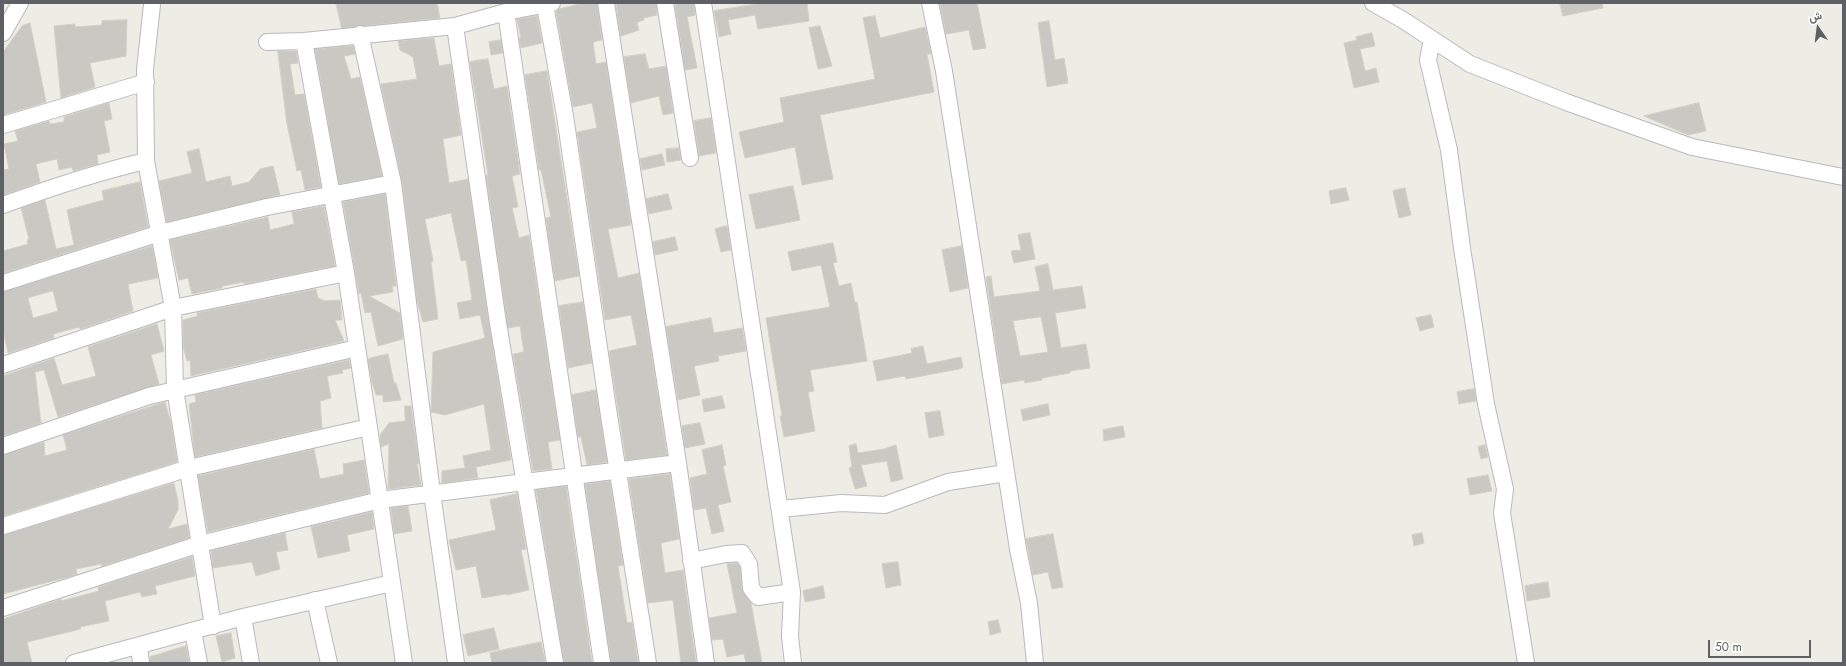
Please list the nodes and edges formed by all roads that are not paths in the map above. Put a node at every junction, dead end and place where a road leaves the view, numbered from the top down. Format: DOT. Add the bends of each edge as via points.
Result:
graph roads {
  1 [pos="20,3"];
  2 [pos="606,3"];
  3 [pos="665,3"];
  4 [pos="703,3"];
  5 [pos="930,3"];
  6 [pos="1373,3"];
  7 [pos="548,4"];
  8 [pos="152,5"];
  9 [pos="506,12"];
  10 [pos="455,26"];
  11 [pos="3,33"];
  12 [pos="360,34"];
  13 [pos="1432,39"];
  14 [pos="304,41"];
  15 [pos="267,42"];
  16 [pos="146,82"];
  17 [pos="3,125"];
  18 [pos="690,158"];
  19 [pos="146,161"];
  20 [pos="1843,177"];
  21 [pos="393,183"];
  22 [pos="333,193"];
  23 [pos="3,205"];
  24 [pos="160,233"];
  25 [pos="346,272"];
  26 [pos="3,283"];
  27 [pos="173,308"];
  28 [pos="357,348"];
  29 [pos="3,365"];
  30 [pos="175,389"];
  31 [pos="369,427"];
  32 [pos="3,446"];
  33 [pos="678,463"];
  34 [pos="189,468"];
  35 [pos="618,471"];
  36 [pos="1006,473"];
  37 [pos="573,477"];
  38 [pos="526,482"];
  39 [pos="432,493"];
  40 [pos="380,500"];
  41 [pos="781,509"];
  42 [pos="3,526"];
  43 [pos="200,544"];
  44 [pos="691,560"];
  45 [pos="392,583"];
  46 [pos="792,592"];
  47 [pos="315,600"];
  48 [pos="3,608"];
  49 [pos="243,617"];
  50 [pos="213,626"];
  51 [pos="193,631"];
  52 [pos="139,646"];
  53 [pos="82,662"];
  54 [pos="141,663"];
  55 [pos="199,663"];
  56 [pos="251,663"];
  57 [pos="329,663"];
  58 [pos="404,663"];
  59 [pos="456,663"];
  60 [pos="555,663"];
  61 [pos="602,663"];
  62 [pos="648,663"];
  63 [pos="706,663"];
  64 [pos="793,663"];
  65 [pos="1035,663"];
  66 [pos="1526,663"];
  1 -- 11 [label="street"];
  2 -- 33 [label="street"];
  3 -- 18 [label="street"];
  4 -- 41 [label="street"];
  5 -- 36 [label="street" via="944,71"];
  6 -- 13 [label="street"];
  7 -- 9 [label="street"];
  7 -- 35 [label="street"];
  8 -- 16 [label="street"];
  9 -- 10 [label="street"];
  9 -- 37 [label="street"];
  10 -- 12 [label="street"];
  10 -- 38 [label="street" via="498,323"];
  12 -- 14 [label="street"];
  12 -- 21 [label="street"];
  13 -- 20 [label="street" via="1470,64 1566,102 1692,146"];
  13 -- 66 [label="street" via="1428,60 1449,150 1486,404 1505,489 1502,513"];
  14 -- 15 [label="street"];
  14 -- 22 [label="street"];
  16 -- 17 [label="street"];
  16 -- 19 [label="street"];
  19 -- 23 [label="street" via="115,168"];
  19 -- 24 [label="street"];
  21 -- 22 [label="street"];
  21 -- 39 [label="street"];
  22 -- 24 [label="street"];
  22 -- 25 [label="street"];
  24 -- 26 [label="street"];
  24 -- 27 [label="street"];
  25 -- 27 [label="street"];
  25 -- 28 [label="street"];
  27 -- 29 [label="street"];
  27 -- 30 [label="street"];
  28 -- 30 [label="street"];
  28 -- 31 [label="street"];
  30 -- 32 [label="street"];
  30 -- 34 [label="street"];
  31 -- 34 [label="street"];
  31 -- 40 [label="street"];
  33 -- 35 [label="street"];
  33 -- 44 [label="street"];
  34 -- 42 [label="street"];
  34 -- 43 [label="street"];
  35 -- 37 [label="street"];
  35 -- 62 [label="street"];
  36 -- 41 [label="street" via="948,482 884,505 841,502"];
  36 -- 65 [label="street" via="1029,603"];
  37 -- 38 [label="street"];
  37 -- 61 [label="street"];
  38 -- 39 [label="street"];
  38 -- 60 [label="street"];
  39 -- 40 [label="street"];
  39 -- 59 [label="street"];
  40 -- 43 [label="street"];
  40 -- 45 [label="street"];
  41 -- 46 [label="street"];
  43 -- 48 [label="street"];
  43 -- 50 [label="street"];
  44 -- 46 [label="street" via="742,553 750,564 751,588 758,597"];
  44 -- 63 [label="street"];
  45 -- 47 [label="street"];
  45 -- 58 [label="street"];
  46 -- 64 [label="street" via="790,636"];
  47 -- 49 [label="street"];
  47 -- 57 [label="street"];
  49 -- 50 [label="street"];
  49 -- 56 [label="street"];
  50 -- 51 [label="street"];
  51 -- 52 [label="street"];
  51 -- 55 [label="street"];
  52 -- 53 [label="street"];
  52 -- 54 [label="street"];
}
